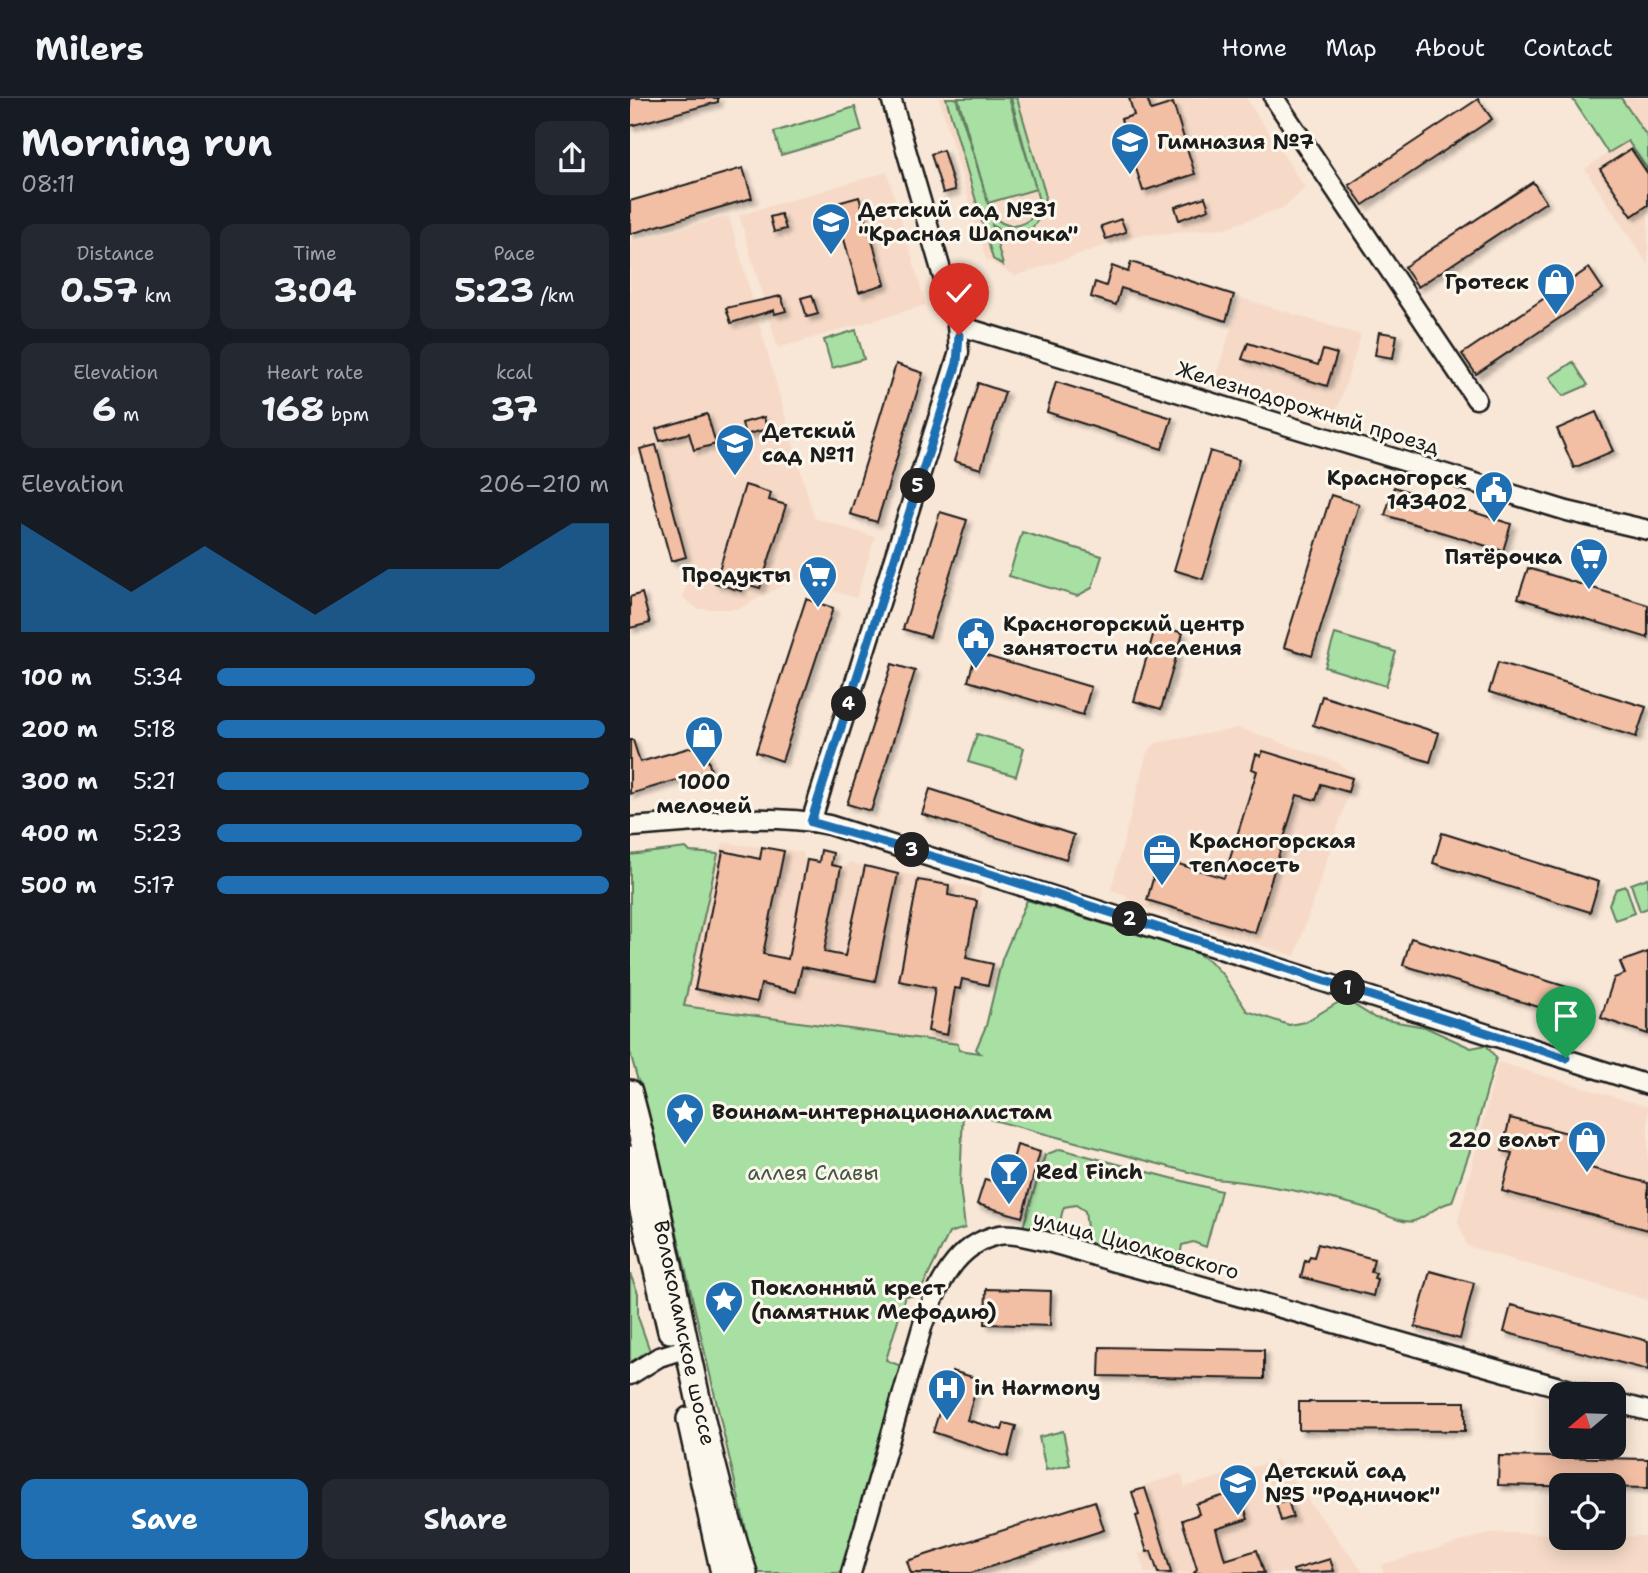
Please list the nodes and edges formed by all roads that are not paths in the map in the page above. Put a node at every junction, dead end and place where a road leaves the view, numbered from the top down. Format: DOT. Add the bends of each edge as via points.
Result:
graph roads {
  1 [pos="891,98"];
  2 [pos="1274,98"];
  3 [pos="957,325"];
  4 [pos="1476,399"];
  5 [pos="1648,530"];
  6 [pos="811,822"];
  7 [pos="630,827"];
  8 [pos="1648,1085"];
  9 [pos="630,1092"];
  10 [pos="630,1158"];
  11 [pos="675,1352"];
  12 [pos="630,1375"];
  13 [pos="1549,1384"];
  14 [pos="1626,1405"];
  15 [pos="1648,1411"];
  16 [pos="723,1573"];
  17 [pos="745,1573"];
  18 [pos="851,1573"];
  1 -- 3 [label="street"];
  2 -- 4 [label="street"];
  3 -- 5 [label="street, Железнодорожный проезд" via="1566,511"];
  3 -- 6 [label="street" via="957,363"];
  6 -- 7 [label="street" via="715,821"];
  6 -- 8 [label="street" via="962,865"];
  9 -- 17 [label="main road, Волоколамское шоссе" via="716,1469"];
  10 -- 11 [label="main road, Волоколамское шоссе"];
  11 -- 12 [label="street"];
  11 -- 16 [label="main road, Волоколамское шоссе"];
  13 -- 18 [label="street, улица Циолковского" via="1003,1234 972,1245 951,1266 936,1292"];
  14 -- 15 [label="street"];
}
